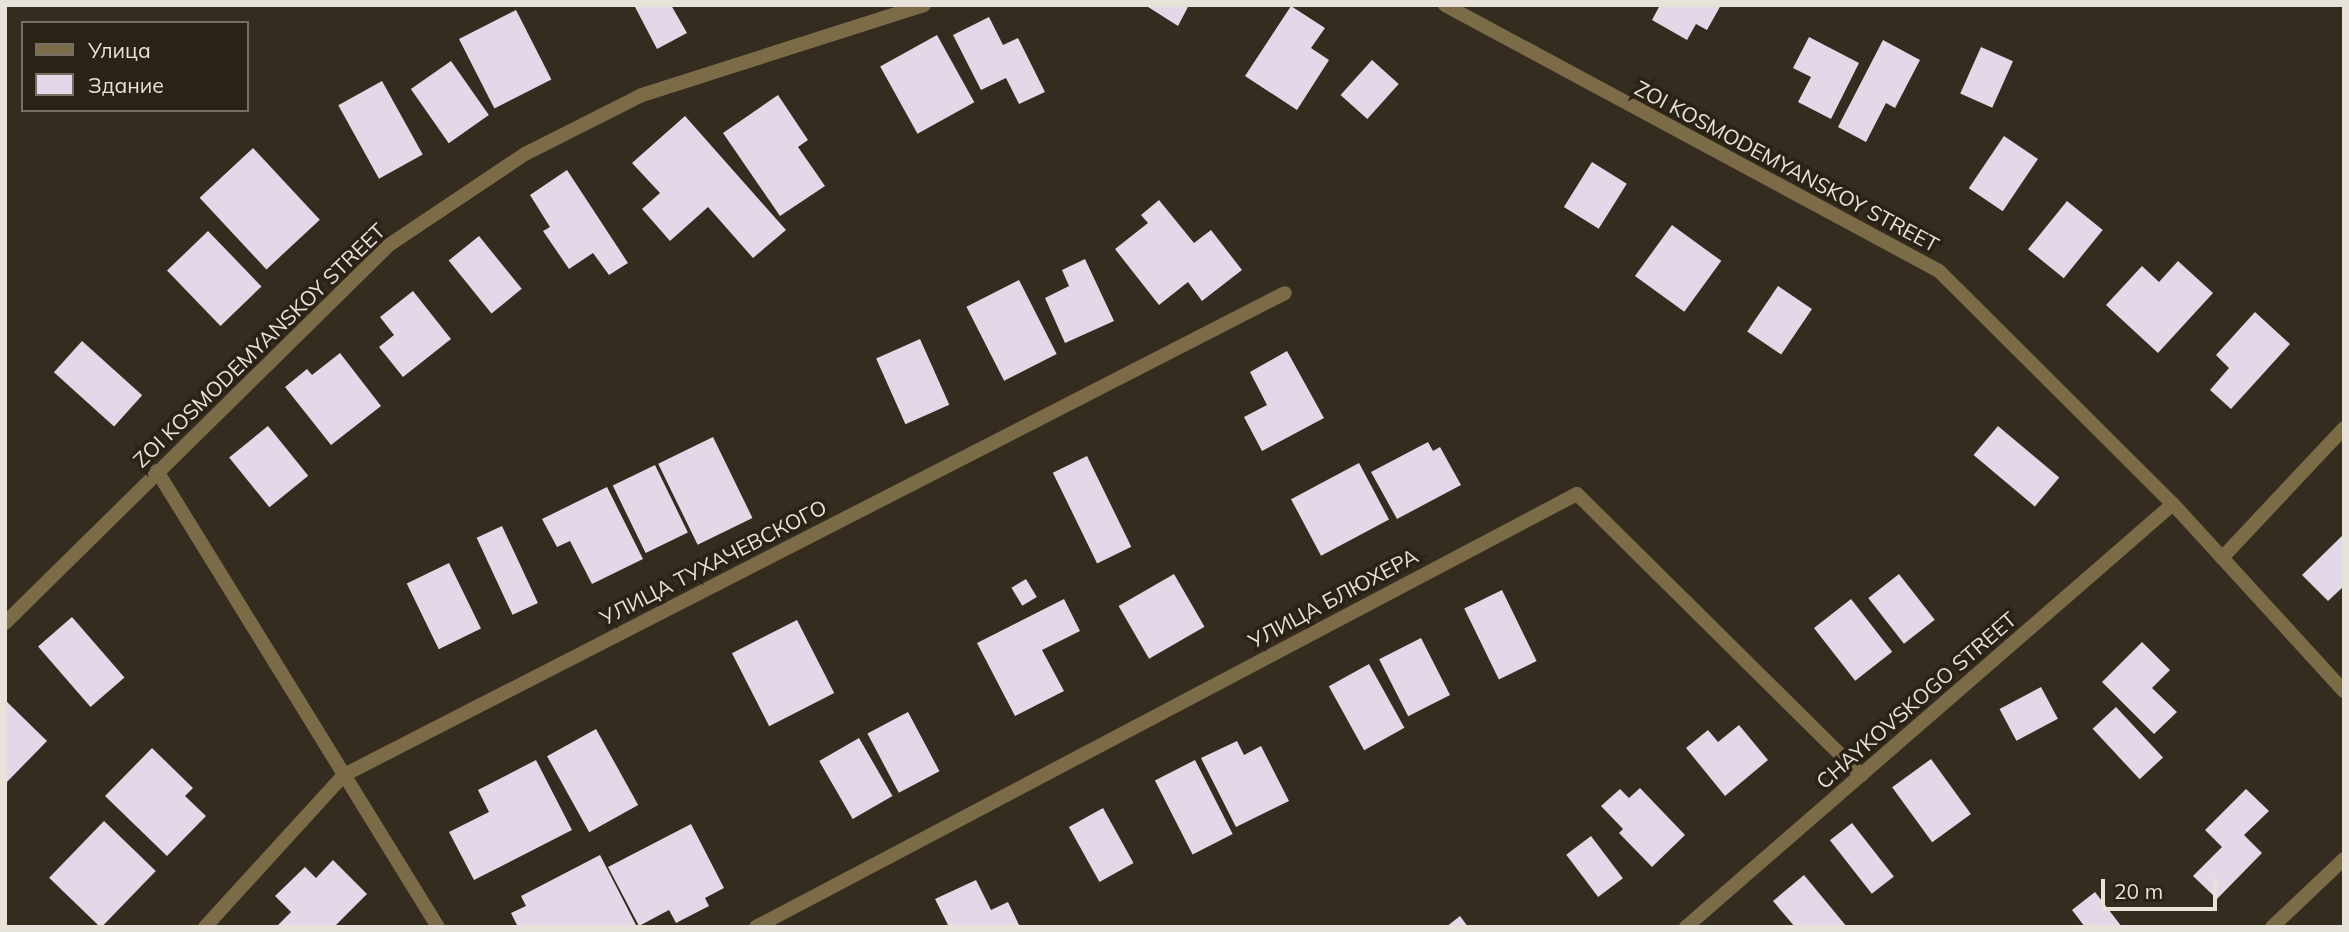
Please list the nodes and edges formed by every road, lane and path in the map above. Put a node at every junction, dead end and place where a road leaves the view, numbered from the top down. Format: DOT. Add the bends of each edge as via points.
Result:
graph roads {
  1 [pos="924,5"];
  2 [pos="1445,5"];
  3 [pos="1285,293"];
  4 [pos="2344,428"];
  5 [pos="157,471"];
  6 [pos="2173,505"];
  7 [pos="2222,558"];
  8 [pos="5,623"];
  9 [pos="2344,691"];
  10 [pos="344,775"];
  11 [pos="1861,775"];
  12 [pos="2344,859"];
  13 [pos="205,927"];
  14 [pos="438,927"];
  15 [pos="756,927"];
  16 [pos="1686,927"];
  17 [pos="2272,927"];
  1 -- 5 [label="street, ZOI KOSMODEMYANSKOY STREET" via="642,95 525,154 389,245"];
  2 -- 6 [label="street, ZOI KOSMODEMYANSKOY STREET" via="1939,271"];
  3 -- 10 [label="street, УЛИЦА ТУХАЧЕВСКОГО"];
  4 -- 7 [label="street"];
  5 -- 8 [label="street, ZOI KOSMODEMYANSKOY STREET"];
  5 -- 10 [label="street"];
  6 -- 7 [label="street, ZOI KOSMODEMYANSKOY STREET"];
  6 -- 11 [label="street, CHAYKOVSKOGO STREET"];
  7 -- 9 [label="street, ZOI KOSMODEMYANSKOY STREET"];
  10 -- 13 [label="street, УЛИЦА ТУХАЧЕВСКОГО"];
  10 -- 14 [label="street"];
  11 -- 15 [label="street, УЛИЦА БЛЮХЕРА" via="1577,494"];
  11 -- 16 [label="street, CHAYKOVSKOGO STREET"];
  12 -- 17 [label="street"];
}
